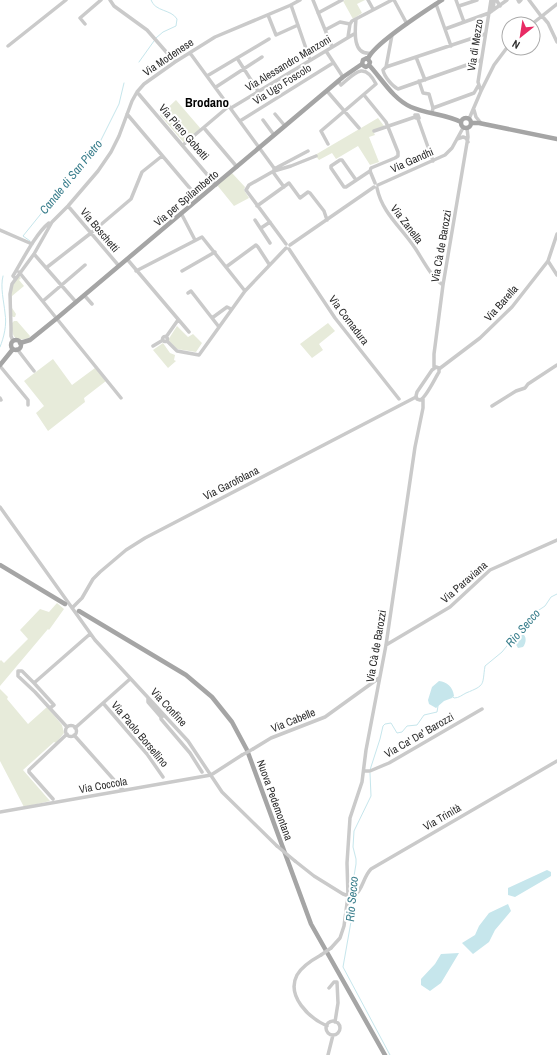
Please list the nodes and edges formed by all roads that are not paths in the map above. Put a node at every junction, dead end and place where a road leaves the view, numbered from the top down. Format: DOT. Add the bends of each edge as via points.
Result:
graph roads {
  1 [pos="66,0"];
  2 [pos="102,0"];
  3 [pos="110,0"];
  4 [pos="300,0"];
  5 [pos="313,0"];
  6 [pos="342,0"];
  7 [pos="368,0"];
  8 [pos="393,0"];
  9 [pos="442,0"];
  10 [pos="456,0"];
  11 [pos="477,0"];
  12 [pos="490,0"];
  13 [pos="507,0"];
  14 [pos="518,0"];
  15 [pos="521,0"];
  16 [pos="529,0"];
  17 [pos="436,4"];
  18 [pos="557,4"];
  19 [pos="291,5"];
  20 [pos="459,6"];
  21 [pos="500,6"];
  22 [pos="374,10"];
  23 [pos="493,10"];
  24 [pos="318,13"];
  25 [pos="489,13"];
  26 [pos="268,15"];
  27 [pos="542,16"];
  28 [pos="356,19"];
  29 [pos="464,22"];
  30 [pos="85,24"];
  31 [pos="350,24"];
  32 [pos="407,24"];
  33 [pos="298,25"];
  34 [pos="445,29"];
  35 [pos="325,30"];
  36 [pos="354,34"];
  37 [pos="486,34"];
  38 [pos="392,35"];
  39 [pos="348,38"];
  40 [pos="269,39"];
  41 [pos="557,42"];
  42 [pos="8,46"];
  43 [pos="451,46"];
  44 [pos="332,47"];
  45 [pos="326,51"];
  46 [pos="190,53"];
  47 [pos="371,53"];
  48 [pos="501,56"];
  49 [pos="262,57"];
  50 [pos="416,57"];
  51 [pos="237,58"];
  52 [pos="368,59"];
  53 [pos="310,60"];
  54 [pos="481,60"];
  55 [pos="175,62"];
  56 [pos="334,63"];
  57 [pos="362,64"];
  58 [pos="369,65"];
  59 [pos="386,68"];
  60 [pos="244,69"];
  61 [pos="207,76"];
  62 [pos="343,77"];
  63 [pos="425,80"];
  64 [pos="338,81"];
  65 [pos="419,81"];
  66 [pos="478,86"];
  67 [pos="216,87"];
  68 [pos="258,91"];
  69 [pos="327,91"];
  70 [pos="481,91"];
  71 [pos="137,92"];
  72 [pos="364,95"];
  73 [pos="230,107"];
  74 [pos="433,110"];
  75 [pos="474,110"];
  76 [pos="345,111"];
  77 [pos="127,114"];
  78 [pos="275,114"];
  79 [pos="418,115"];
  80 [pos="264,120"];
  81 [pos="240,121"];
  82 [pos="470,121"];
  83 [pos="461,122"];
  84 [pos="482,124"];
  85 [pos="285,126"];
  86 [pos="387,127"];
  87 [pos="204,128"];
  88 [pos="359,128"];
  89 [pos="465,128"];
  90 [pos="374,131"];
  91 [pos="274,135"];
  92 [pos="557,139"];
  93 [pos="457,140"];
  94 [pos="468,142"];
  95 [pos="328,144"];
  96 [pos="183,145"];
  97 [pos="260,148"];
  98 [pos="308,152"];
  99 [pos="162,156"];
  100 [pos="316,156"];
  101 [pos="433,161"];
  102 [pos="237,167"];
  103 [pos="274,171"];
  104 [pos="370,171"];
  105 [pos="356,180"];
  106 [pos="216,185"];
  107 [pos="376,186"];
  108 [pos="284,187"];
  109 [pos="199,199"];
  110 [pos="68,206"];
  111 [pos="257,206"];
  112 [pos="181,213"];
  113 [pos="255,220"];
  114 [pos="327,220"];
  115 [pos="52,222"];
  116 [pos="270,222"];
  117 [pos="260,228"];
  118 [pos="0,230"];
  119 [pos="92,233"];
  120 [pos="557,234"];
  121 [pos="195,240"];
  122 [pos="270,243"];
  123 [pos="32,244"];
  124 [pos="288,246"];
  125 [pos="215,252"];
  126 [pos="34,254"];
  127 [pos="127,259"];
  128 [pos="548,261"];
  129 [pos="269,264"];
  130 [pos="85,266"];
  131 [pos="119,266"];
  132 [pos="226,267"];
  133 [pos="46,268"];
  134 [pos="136,271"];
  135 [pos="182,271"];
  136 [pos="19,272"];
  137 [pos="557,275"];
  138 [pos="15,278"];
  139 [pos="61,285"];
  140 [pos="443,285"];
  141 [pos="245,291"];
  142 [pos="188,293"];
  143 [pos="84,295"];
  144 [pos="42,301"];
  145 [pos="76,302"];
  146 [pos="92,304"];
  147 [pos="231,310"];
  148 [pos="56,318"];
  149 [pos="212,318"];
  150 [pos="178,320"];
  151 [pos="219,327"];
  152 [pos="189,332"];
  153 [pos="165,339"];
  154 [pos="13,341"];
  155 [pos="20,343"];
  156 [pos="153,346"];
  157 [pos="15,349"];
  158 [pos="0,365"];
  159 [pos="557,365"];
  160 [pos="434,368"];
  161 [pos="439,369"];
  162 [pos="34,371"];
  163 [pos="416,397"];
  164 [pos="121,398"];
  165 [pos="398,399"];
  166 [pos="423,399"];
  167 [pos="28,405"];
  168 [pos="492,406"];
  169 [pos="0,507"];
  170 [pos="557,540"];
  171 [pos="0,564"];
  172 [pos="65,604"];
  173 [pos="72,608"];
  174 [pos="79,611"];
  175 [pos="90,634"];
  176 [pos="386,645"];
  177 [pos="379,678"];
  178 [pos="130,679"];
  179 [pos="34,683"];
  180 [pos="103,703"];
  181 [pos="50,708"];
  182 [pos="482,709"];
  183 [pos="162,716"];
  184 [pos="67,727"];
  185 [pos="75,728"];
  186 [pos="67,734"];
  187 [pos="74,735"];
  188 [pos="194,750"];
  189 [pos="190,753"];
  190 [pos="557,761"];
  191 [pos="364,771"];
  192 [pos="202,772"];
  193 [pos="210,775"];
  194 [pos="163,777"];
  195 [pos="123,790"];
  196 [pos="53,799"];
  197 [pos="0,812"];
  198 [pos="350,896"];
  199 [pos="329,988"];
  200 [pos="335,1022"];
  201 [pos="327,1026"];
  202 [pos="333,1035"];
  203 [pos="328,1055"];
  204 [pos="384,1055"];
  1 -- 42 [label="street"];
  2 -- 30 [label="street" via="80,18"];
  3 -- 55 [label="street" via="114,6 147,30"];
  4 -- 19 [label="street, Via Modenese"];
  5 -- 24 [label="street"];
  6 -- 24 [label="street"];
  7 -- 22 [label="street"];
  8 -- 22 [label="street"];
  8 -- 32 [label="street"];
  9 -- 17 [label="main road, Via per Spilamberto"];
  10 -- 20 [label="street"];
  11 -- 20 [label="street"];
  12 -- 25 [label="street, Via di Mezzo"];
  13 -- 21 [label="street"];
  14 -- 15 [label="street"];
  16 -- 27 [label="street"];
  17 -- 32 [label="main road, Via per Spilamberto"];
  17 -- 34 [label="street"];
  18 -- 27 [label="street"];
  19 -- 26 [label="street, Via Modenese"];
  19 -- 33 [label="street"];
  20 -- 29 [label="street"];
  21 -- 23 [label="street"];
  21 -- 23 [label="street" via="494,1"];
  22 -- 28 [label="street"];
  23 -- 25 [label="street"];
  24 -- 35 [label="street"];
  25 -- 29 [label="street"];
  25 -- 37 [label="street, Via di Mezzo"];
  26 -- 33 [label="street" via="276,36"];
  26 -- 46 [label="street, Via Modenese" via="215,37"];
  27 -- 41 [label="street" via="551,27"];
  28 -- 31 [label="street"];
  28 -- 36 [label="street"];
  29 -- 34 [label="street"];
  31 -- 35 [label="street" via="340,22"];
  31 -- 39 [label="street"];
  32 -- 38 [label="main road, Via per Spilamberto"];
  33 -- 53 [label="street"];
  34 -- 43 [label="street"];
  35 -- 44 [label="street"];
  36 -- 39 [label="street, Via Alessandro Manzoni"];
  36 -- 47 [label="street" via="362,51"];
  37 -- 43 [label="street"];
  37 -- 54 [label="street, Via di Mezzo"];
  38 -- 47 [label="main road, Via per Spilamberto"];
  38 -- 59 [label="street"];
  39 -- 44 [label="street, Via Alessandro Manzoni"];
  40 -- 51 [label="street"];
  43 -- 50 [label="street"];
  44 -- 45 [label="street, Via Alessandro Manzoni"];
  45 -- 53 [label="street, Via Alessandro Manzoni"];
  45 -- 56 [label="street"];
  46 -- 55 [label="street, Via Modenese"];
  46 -- 61 [label="street"];
  47 -- 52 [label="main road, Via per Spilamberto"];
  48 -- 70 [label="street"];
  49 -- 60 [label="street"];
  50 -- 59 [label="street"];
  50 -- 63 [label="street"];
  51 -- 60 [label="street"];
  51 -- 61 [label="street"];
  52 -- 57 [label="main road, Via per Spilamberto" via="363,60"];
  52 -- 58 [label="main road"];
  53 -- 68 [label="street, Via Alessandro Manzoni"];
  54 -- 63 [label="street"];
  54 -- 66 [label="street, Via di Mezzo"];
  55 -- 71 [label="street, Via Modenese"];
  56 -- 62 [label="street"];
  56 -- 81 [label="street, Via Ugo Foscolo"];
  57 -- 58 [label="main road" via="365,67"];
  57 -- 62 [label="main road, Via per Spilamberto"];
  58 -- 79 [label="main road" via="399,99"];
  59 -- 65 [label="street" via="383,73 397,89"];
  60 -- 67 [label="street"];
  60 -- 68 [label="street"];
  61 -- 67 [label="street"];
  62 -- 64 [label="main road, Via per Spilamberto"];
  63 -- 65 [label="street"];
  64 -- 69 [label="main road, Via per Spilamberto"];
  64 -- 72 [label="street" via="341,85 363,70 376,84"];
  65 -- 74 [label="street" via="423,93 429,94"];
  66 -- 70 [label="street, Via di Mezzo"];
  66 -- 74 [label="street" via="474,93"];
  67 -- 73 [label="street"];
  68 -- 73 [label="street, Via Alessandro Manzoni"];
  69 -- 76 [label="street"];
  69 -- 85 [label="main road, Via per Spilamberto"];
  70 -- 75 [label="street"];
  71 -- 77 [label="street, Via Modenese"];
  71 -- 96 [label="street, Via Piero Gobetti"];
  72 -- 76 [label="street"];
  72 -- 86 [label="street" via="386,122"];
  73 -- 81 [label="street"];
  73 -- 87 [label="street, Via Alessandro Manzoni"];
  74 -- 79 [label="main road"];
  74 -- 83 [label="main road"];
  75 -- 82 [label="street"];
  75 -- 84 [label="street"];
  76 -- 88 [label="street"];
  76 -- 95 [label="street" via="321,131"];
  77 -- 99 [label="street"];
  77 -- 110 [label="street, Via Modenese" via="111,152"];
  78 -- 85 [label="street"];
  79 -- 86 [label="street"];
  79 -- 101 [label="street"];
  80 -- 91 [label="street"];
  81 -- 97 [label="street"];
  82 -- 83 [label="main road" via="464,119"];
  82 -- 84 [label="main road"];
  82 -- 89 [label="main road"];
  83 -- 89 [label="main road"];
  84 -- 92 [label="main road"];
  85 -- 91 [label="main road, Via per Spilamberto"];
  86 -- 90 [label="street"];
  86 -- 104 [label="street" via="398,156 372,167"];
  87 -- 96 [label="street, Via Alessandro Manzoni"];
  87 -- 102 [label="street"];
  89 -- 93 [label="street, Via Gandhi"];
  89 -- 94 [label="street, Via Cà de Barozzi" via="469,135"];
  91 -- 97 [label="main road, Via per Spilamberto"];
  93 -- 94 [label="street" via="463,137"];
  93 -- 101 [label="street, Via Gandhi" via="447,153"];
  94 -- 140 [label="street, Via Cà de Barozzi"];
  96 -- 106 [label="street, Via Piero Gobetti"];
  97 -- 102 [label="main road, Via per Spilamberto"];
  97 -- 103 [label="street"];
  98 -- 103 [label="street"];
  99 -- 109 [label="street"];
  99 -- 119 [label="street" via="142,172 131,199"];
  100 -- 103 [label="street"];
  101 -- 107 [label="street, Via Gandhi"];
  102 -- 106 [label="main road, Via per Spilamberto"];
  103 -- 108 [label="street"];
  103 -- 111 [label="street, Via Cornadura" via="246,187"];
  104 -- 105 [label="street"];
  104 -- 107 [label="street, Via Zanella"];
  105 -- 105 [label="street" via="342,160 331,166 344,186"];
  106 -- 109 [label="main road, Via per Spilamberto"];
  107 -- 114 [label="street, Via Gandhi"];
  107 -- 140 [label="street, Via Zanella" via="386,212 431,273"];
  108 -- 111 [label="street"];
  108 -- 114 [label="street" via="291,184 300,198 310,192 324,211"];
  109 -- 112 [label="main road, Via per Spilamberto"];
  110 -- 115 [label="street, Via Modenese"];
  110 -- 119 [label="street, Via Boschetti"];
  111 -- 116 [label="street, Via Cornadura"];
  112 -- 121 [label="street"];
  112 -- 127 [label="main road, Via per Spilamberto"];
  113 -- 117 [label="street"];
  114 -- 124 [label="street, Via Gandhi"];
  115 -- 123 [label="street" via="45,226"];
  115 -- 126 [label="street, Via Modenese"];
  116 -- 117 [label="street"];
  116 -- 124 [label="street, Via Cornadura"];
  117 -- 122 [label="street"];
  118 -- 123 [label="street"];
  119 -- 131 [label="street, Via Boschetti"];
  119 -- 133 [label="street"];
  120 -- 128 [label="street, Via Barella"];
  121 -- 125 [label="street" via="203,237"];
  121 -- 134 [label="street"];
  123 -- 138 [label="street"];
  124 -- 129 [label="street, Via Gandhi"];
  124 -- 165 [label="street, Via Cornadura" via="335,318"];
  125 -- 132 [label="street"];
  125 -- 135 [label="street"];
  126 -- 133 [label="street"];
  126 -- 136 [label="street, Via Modenese"];
  127 -- 131 [label="main road, Via per Spilamberto"];
  127 -- 134 [label="street"];
  128 -- 137 [label="street"];
  128 -- 161 [label="street, Via Barella" via="500,319 478,340"];
  129 -- 132 [label="street" via="256,245"];
  129 -- 141 [label="street, Via Gandhi"];
  130 -- 139 [label="street"];
  131 -- 143 [label="main road, Via per Spilamberto"];
  132 -- 141 [label="street"];
  133 -- 139 [label="street"];
  134 -- 150 [label="street"];
  136 -- 138 [label="street, Via Modenese"];
  136 -- 144 [label="street"];
  138 -- 154 [label="street, Via Modenese" via="10,294"];
  139 -- 144 [label="street"];
  139 -- 145 [label="street"];
  140 -- 160 [label="street, Via Cà de Barozzi"];
  141 -- 147 [label="street, Via Gandhi"];
  142 -- 149 [label="street" via="191,291"];
  143 -- 145 [label="main road, Via per Spilamberto"];
  143 -- 146 [label="street"];
  144 -- 148 [label="street"];
  145 -- 148 [label="main road, Via per Spilamberto"];
  147 -- 149 [label="street" via="228,307"];
  147 -- 151 [label="street, Via Gandhi"];
  148 -- 155 [label="main road, Via per Spilamberto" via="30,340"];
  148 -- 164 [label="street"];
  149 -- 151 [label="street"];
  150 -- 152 [label="street"];
  150 -- 153 [label="street"];
  151 -- 153 [label="street, Via Gandhi" via="199,355 177,351"];
  153 -- 156 [label="street"];
  154 -- 155 [label="main road" via="18,340"];
  154 -- 157 [label="main road" via="11,345"];
  155 -- 157 [label="main road" via="20,347"];
  157 -- 158 [label="main road"];
  157 -- 162 [label="street"];
  158 -- 167 [label="street" via="28,400"];
  159 -- 168 [label="street" via="525,388"];
  160 -- 161 [label="street"];
  160 -- 163 [label="street"];
  161 -- 166 [label="street" via="440,372"];
  163 -- 166 [label="street" via="418,400"];
  163 -- 173 [label="street, Via Garofolana" via="145,538 100,572"];
  166 -- 176 [label="street, Via Cà de Barozzi"];
  169 -- 173 [label="street, Via Confine"];
  170 -- 176 [label="street, Via Paraviana" via="490,570 450,607"];
  171 -- 172 [label="main road"];
  173 -- 175 [label="street, Via Confine"];
  174 -- 204 [label="main road, Nuova Pedemontana" via="186,675 212,697 232,722 247,750 311,924"];
  175 -- 178 [label="street, Via Confine"];
  175 -- 179 [label="street"];
  176 -- 177 [label="street, Via Cà de Barozzi"];
  177 -- 191 [label="street, Via Cà de Barozzi"];
  177 -- 193 [label="street, Via Cabelle, bridge" via="325,717 271,738"];
  178 -- 180 [label="street"];
  178 -- 183 [label="street, Via Confine"];
  179 -- 181 [label="street" via="54,705"];
  179 -- 181 [label="street" via="22,671 18,671 18,676"];
  180 -- 185 [label="street"];
  180 -- 194 [label="street, Via Paolo Borsellino" via="146,752"];
  181 -- 184 [label="street"];
  182 -- 191 [label="street, Via Ca' De' Barozzi" via="389,762 370,771"];
  183 -- 188 [label="street, Via Confine"];
  183 -- 189 [label="street" via="161,719"];
  184 -- 185 [label="street"];
  184 -- 186 [label="street"];
  185 -- 187 [label="street"];
  186 -- 187 [label="street"];
  186 -- 196 [label="street" via="29,771"];
  187 -- 195 [label="street"];
  188 -- 189 [label="street"];
  188 -- 193 [label="street, Via Confine"];
  189 -- 192 [label="street"];
  190 -- 198 [label="street, Via Trinità" via="371,869 366,874 359,892"];
  191 -- 198 [label="street, Via Cà de Barozzi" via="350,818"];
  193 -- 195 [label="street, Via Coccola"];
  193 -- 198 [label="street, Via Confine, bridge" via="222,792 277,846 314,876"];
  195 -- 197 [label="street, Via Coccola"];
  198 -- 201 [label="street, Via Cà de Barozzi, bridge" via="342,933 337,942 304,967 295,980 296,998 302,1007"];
  199 -- 200 [label="street" via="337,982 338,1003"];
  200 -- 201 [label="street" via="330,1022"];
  200 -- 202 [label="street" via="339,1024 340,1030"];
  201 -- 202 [label="street" via="328,1032"];
  202 -- 203 [label="street"];
}
